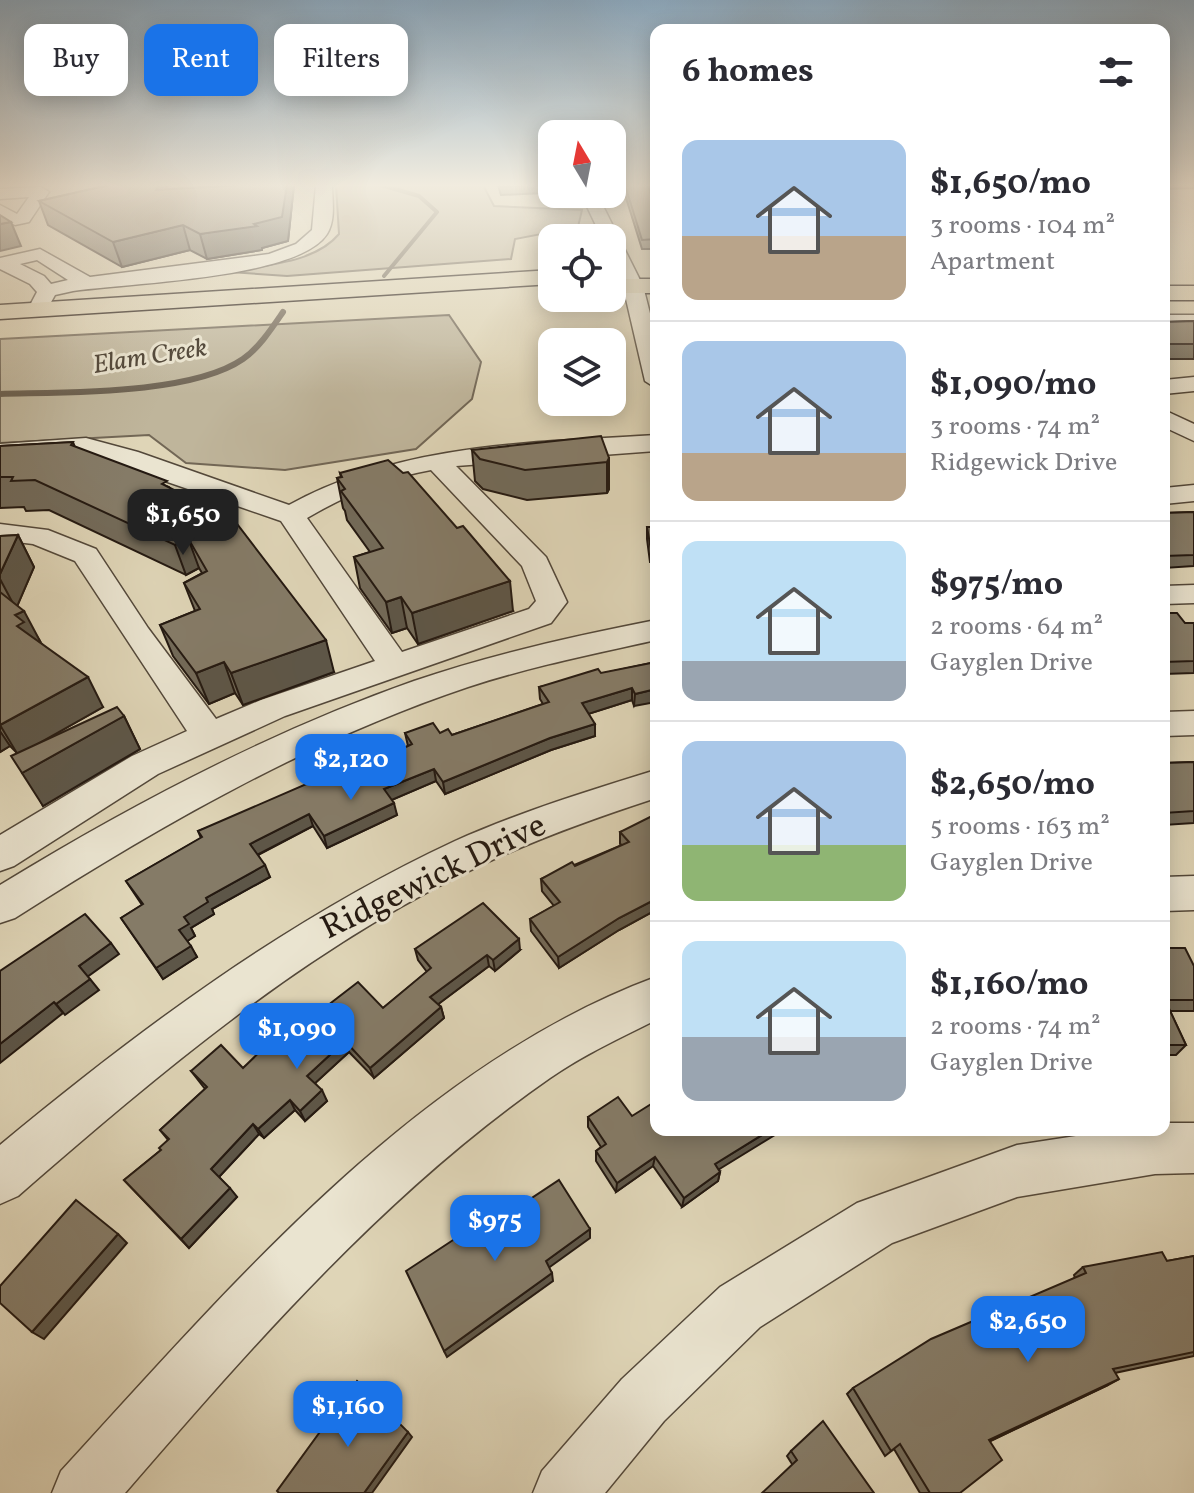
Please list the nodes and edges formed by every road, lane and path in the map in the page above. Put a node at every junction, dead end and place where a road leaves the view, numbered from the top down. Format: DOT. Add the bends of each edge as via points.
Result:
graph roads {
  1 [pos="37,255"];
  2 [pos="41,255"];
  3 [pos="273,255"];
  4 [pos="650,276"];
  5 [pos="538,278"];
  6 [pos="83,281"];
  7 [pos="1170,281"];
  8 [pos="1194,281"];
  9 [pos="628,282"];
  10 [pos="538,289"];
  11 [pos="1170,293"];
  12 [pos="1194,293"];
  13 [pos="42,300"];
  14 [pos="0,312"];
  15 [pos="0,321"];
  16 [pos="650,360"];
  17 [pos="1194,384"];
  18 [pos="1170,386"];
  19 [pos="1170,420"];
  20 [pos="1194,434"];
  21 [pos="650,443"];
  22 [pos="0,452"];
  23 [pos="438,463"];
  24 [pos="1194,493"];
  25 [pos="1170,495"];
  26 [pos="291,515"];
  27 [pos="0,532"];
  28 [pos="1194,594"];
  29 [pos="1170,595"];
  30 [pos="650,631"];
  31 [pos="394,664"];
  32 [pos="1194,723"];
  33 [pos="1170,724"];
  34 [pos="210,737"];
  35 [pos="650,786"];
  36 [pos="0,855"];
  37 [pos="1194,893"];
  38 [pos="1170,894"];
  39 [pos="0,906"];
  40 [pos="650,1000"];
  41 [pos="1194,1148"];
  42 [pos="0,1178"];
  43 [pos="83,1493"];
  44 [pos="564,1493"];
  1 -- 13 [label="street" via="3,263 37,280"];
  2 -- 6 [label="street"];
  3 -- 6 [label="street" via="216,270"];
  4 -- 9 [label="main road"];
  5 -- 13 [label="main road"];
  6 -- 13 [label="street"];
  7 -- 8 [label="main road"];
  9 -- 16 [label="street"];
  10 -- 15 [label="main road"];
  11 -- 12 [label="main road"];
  13 -- 14 [label="main road"];
  17 -- 18 [label="street"];
  19 -- 20 [label="street"];
  21 -- 23 [label="street" via="481,454"];
  22 -- 26 [label="street" via="86,446"];
  23 -- 26 [label="street" via="364,482"];
  23 -- 31 [label="street" via="536,563 552,602 540,616"];
  24 -- 25 [label="street"];
  26 -- 31 [label="street"];
  27 -- 34 [label="street" via="38,536 86,555"];
  28 -- 29 [label="street"];
  30 -- 39 [label="street" via="566,648 395,701 249,763 106,839"];
  31 -- 34 [label="street"];
  32 -- 33 [label="street"];
  34 -- 36 [label="street" via="145,765"];
  35 -- 42 [label="street, Ridgewick Drive" via="491,841 363,904 228,993 123,1072"];
  37 -- 38 [label="street"];
  40 -- 43 [label="street" via="534,1061 401,1161 201,1361"];
  41 -- 44 [label="street" via="1155,1149 1017,1171 876,1222 740,1307 643,1400"];
}
